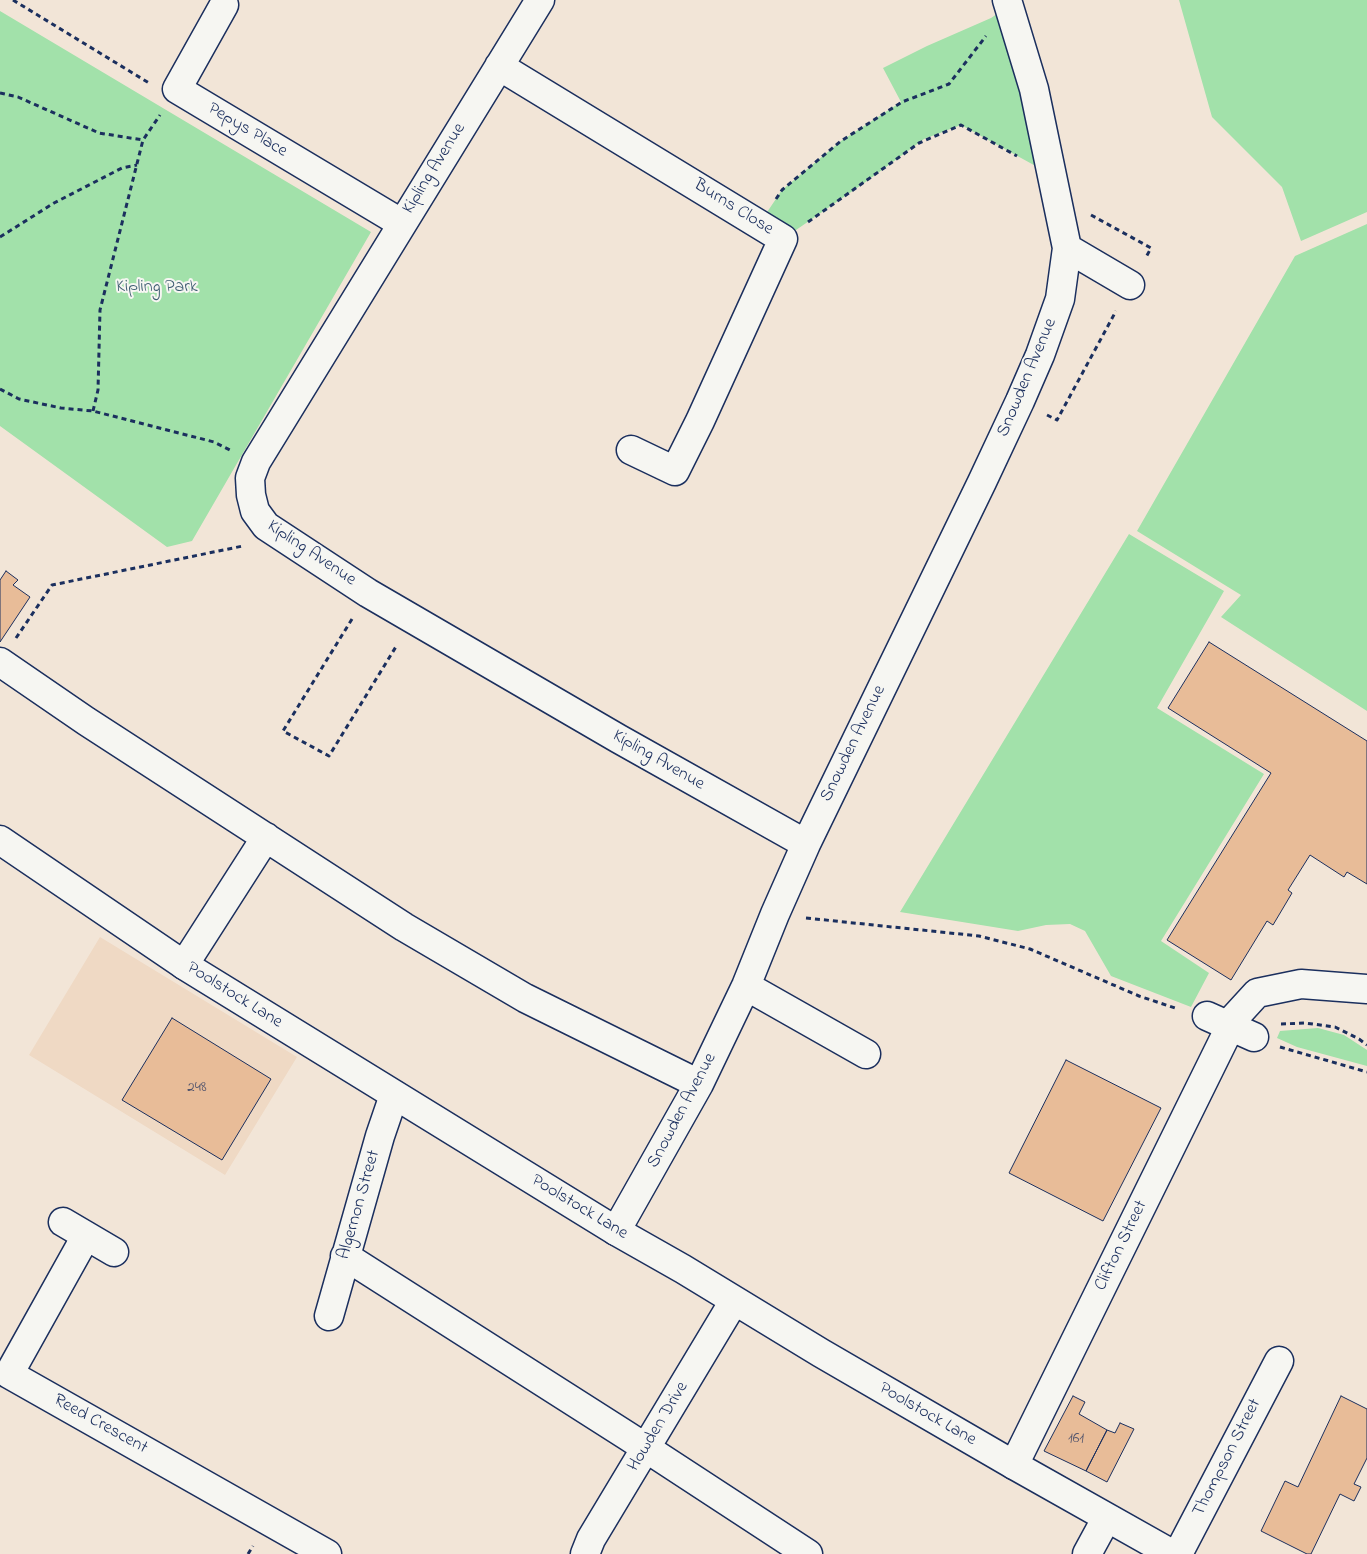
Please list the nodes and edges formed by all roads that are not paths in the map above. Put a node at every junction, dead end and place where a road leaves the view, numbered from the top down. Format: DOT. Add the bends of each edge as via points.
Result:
graph roads {
  1 [pos="540,0"];
  2 [pos="1008,3"];
  3 [pos="224,5"];
  4 [pos="499,66"];
  5 [pos="401,223"];
  6 [pos="1067,248"];
  7 [pos="1130,285"];
  8 [pos="631,450"];
  9 [pos="0,662"];
  10 [pos="266,837"];
  11 [pos="0,840"];
  12 [pos="806,844"];
  13 [pos="184,965"];
  14 [pos="746,986"];
  15 [pos="1367,989"];
  16 [pos="866,1054"];
  17 [pos="699,1084"];
  18 [pos="394,1095"];
  19 [pos="62,1222"];
  20 [pos="616,1231"];
  21 [pos="86,1236"];
  22 [pos="114,1252"];
  23 [pos="345,1256"];
  24 [pos="734,1300"];
  25 [pos="329,1316"];
  26 [pos="1278,1361"];
  27 [pos="646,1448"];
  28 [pos="1014,1465"];
  29 [pos="1106,1518"];
  30 [pos="328,1554"];
  31 [pos="584,1554"];
  32 [pos="808,1554"];
  33 [pos="1087,1554"];
  34 [pos="1172,1554"];
  35 [pos="1178,1554"];
  1 -- 4 [label="street, Kipling Avenue"];
  2 -- 6 [label="street, Snowden Avenue" via="1034,89"];
  3 -- 5 [label="street, Pepys Place" via="177,89"];
  4 -- 5 [label="street, Kipling Avenue"];
  4 -- 8 [label="street, Burns Close" via="783,239 675,471"];
  5 -- 12 [label="street, Kipling Avenue" via="256,462 250,478 255,511 266,526 282,538 368,593"];
  6 -- 7 [label="street"];
  6 -- 12 [label="street, Snowden Avenue" via="1060,299 1020,401"];
  9 -- 10 [label="street"];
  10 -- 13 [label="street"];
  10 -- 17 [label="street" via="404,927 525,998"];
  11 -- 13 [label="street, Poolstock Lane"];
  12 -- 14 [label="street, Snowden Avenue"];
  13 -- 18 [label="street, Poolstock Lane"];
  14 -- 16 [label="street"];
  14 -- 17 [label="street, Snowden Avenue"];
  15 -- 28 [label="street, Clifton Street" via="1302,984 1257,993 1235,1017"];
  17 -- 20 [label="street, Snowden Avenue"];
  18 -- 20 [label="street, Poolstock Lane"];
  18 -- 23 [label="street, Algernon Street"];
  19 -- 21 [label="street"];
  20 -- 24 [label="street, Poolstock Lane"];
  21 -- 22 [label="street"];
  21 -- 30 [label="street, Reed Crescent" via="9,1374"];
  23 -- 25 [label="street, Algernon Street"];
  23 -- 27 [label="street"];
  24 -- 27 [label="street, Howden Drive"];
  24 -- 28 [label="street, Poolstock Lane"];
  26 -- 35 [label="street, Thompson Street"];
  27 -- 31 [label="street, Howden Drive"];
  27 -- 32 [label="street"];
  28 -- 29 [label="street, Poolstock Lane"];
  29 -- 33 [label="street"];
  29 -- 34 [label="street, Poolstock Lane"];
}
